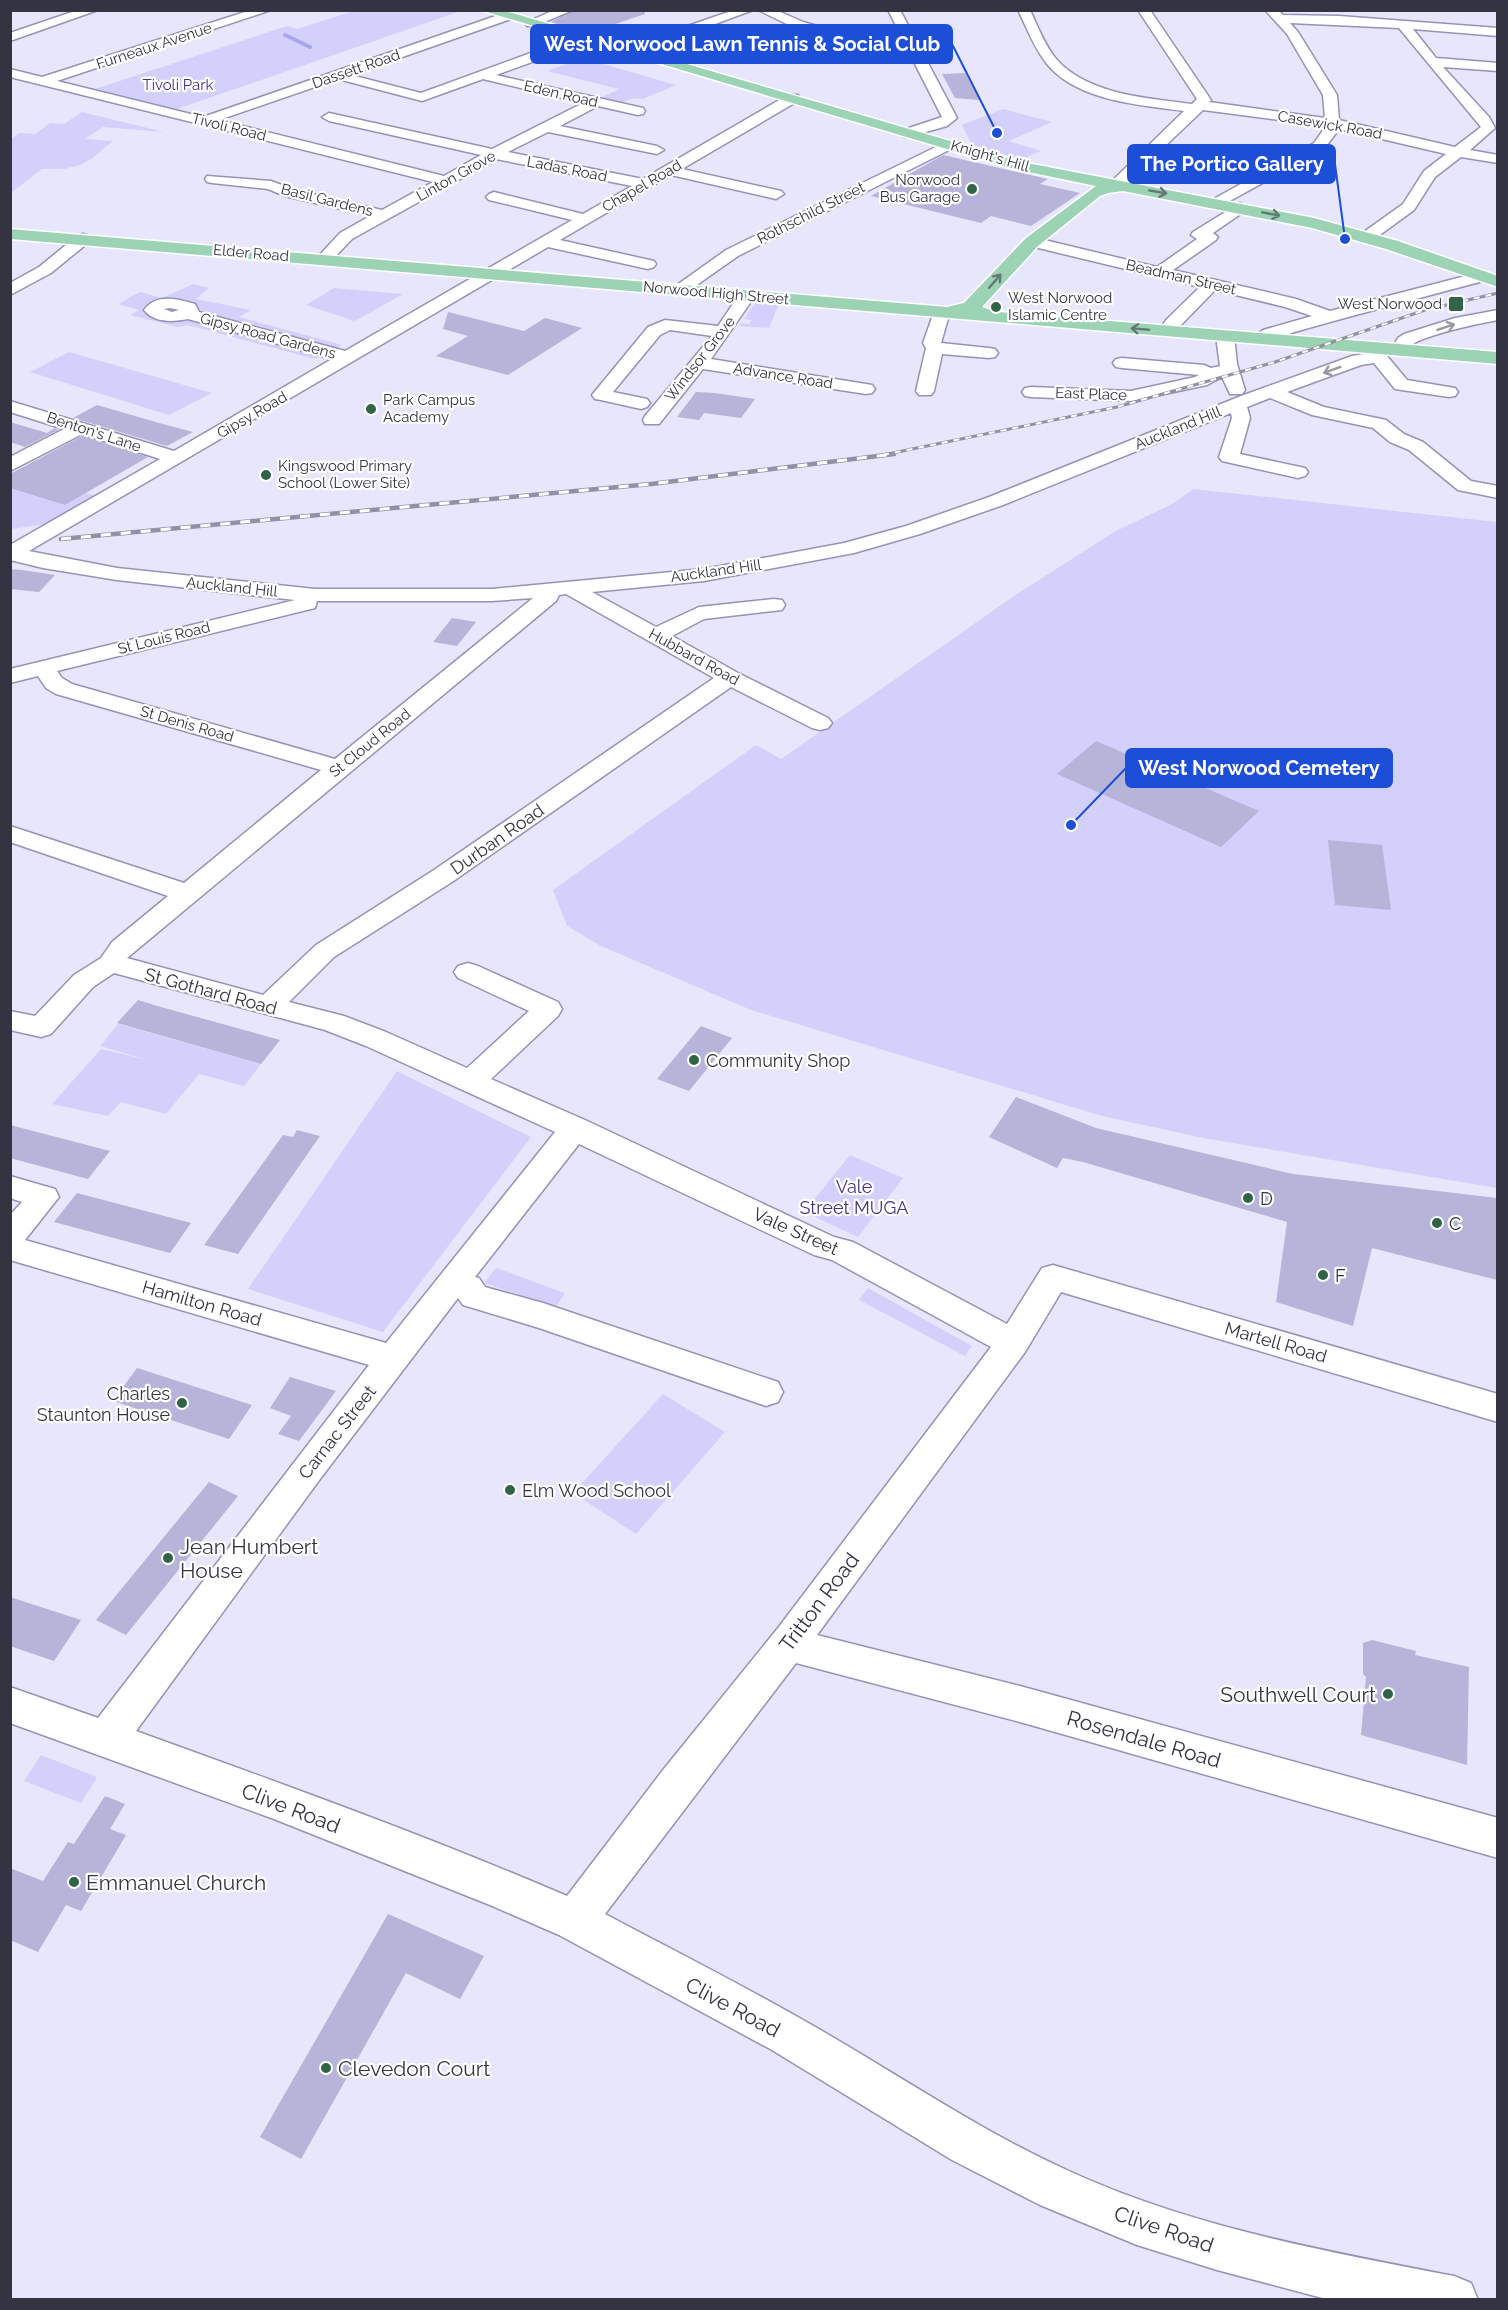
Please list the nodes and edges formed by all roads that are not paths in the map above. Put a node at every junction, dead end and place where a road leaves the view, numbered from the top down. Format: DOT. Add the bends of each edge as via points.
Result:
graph roads {
  1 [pos="52,10"];
  2 [pos="92,10"];
  3 [pos="265,10"];
  4 [pos="486,10"];
  5 [pos="567,10"];
  6 [pos="747,10"];
  7 [pos="764,10"];
  8 [pos="894,10"];
  9 [pos="1024,10"];
  10 [pos="1144,10"];
  11 [pos="1275,15"];
  12 [pos="76,16"];
  13 [pos="507,16"];
  14 [pos="531,23"];
  15 [pos="1403,25"];
  16 [pos="1497,32"];
  17 [pos="10,38"];
  18 [pos="552,50"];
  19 [pos="629,51"];
  20 [pos="347,54"];
  21 [pos="917,57"];
  22 [pos="375,62"];
  23 [pos="1432,62"];
  24 [pos="1497,67"];
  25 [pos="10,74"];
  26 [pos="337,75"];
  27 [pos="485,76"];
  28 [pos="43,81"];
  29 [pos="793,98"];
  30 [pos="595,102"];
  31 [pos="1198,107"];
  32 [pos="638,111"];
  33 [pos="1491,120"];
  34 [pos="204,121"];
  35 [pos="337,121"];
  36 [pos="1333,123"];
  37 [pos="546,127"];
  38 [pos="908,133"];
  39 [pos="953,135"];
  40 [pos="657,150"];
  41 [pos="1459,151"];
  42 [pos="494,154"];
  43 [pos="1497,159"];
  44 [pos="669,170"];
  45 [pos="212,178"];
  46 [pos="1082,179"];
  47 [pos="447,181"];
  48 [pos="646,184"];
  49 [pos="1120,185"];
  50 [pos="1092,193"];
  51 [pos="776,194"];
  52 [pos="494,197"];
  53 [pos="1217,203"];
  54 [pos="1240,208"];
  55 [pos="384,215"];
  56 [pos="585,219"];
  57 [pos="10,234"];
  58 [pos="1367,237"];
  59 [pos="83,239"];
  60 [pos="546,242"];
  61 [pos="1032,242"];
  62 [pos="323,260"];
  63 [pos="648,264"];
  64 [pos="1160,272"];
  65 [pos="491,274"];
  66 [pos="1489,279"];
  67 [pos="1211,285"];
  68 [pos="10,290"];
  69 [pos="678,290"];
  70 [pos="747,296"];
  71 [pos="975,304"];
  72 [pos="942,312"];
  73 [pos="188,314"];
  74 [pos="1497,315"];
  75 [pos="1328,316"];
  76 [pos="996,317"];
  77 [pos="722,332"];
  78 [pos="1167,332"];
  79 [pos="1225,336"];
  80 [pos="1262,339"];
  81 [pos="935,348"];
  82 [pos="1401,350"];
  83 [pos="1378,352"];
  84 [pos="989,353"];
  85 [pos="349,358"];
  86 [pos="1497,358"];
  87 [pos="700,363"];
  88 [pos="1122,363"];
  89 [pos="1225,372"];
  90 [pos="866,389"];
  91 [pos="925,391"];
  92 [pos="1031,392"];
  93 [pos="1271,392"];
  94 [pos="1449,392"];
  95 [pos="641,402"];
  96 [pos="1241,403"];
  97 [pos="10,405"];
  98 [pos="652,420"];
  99 [pos="80,428"];
  100 [pos="177,458"];
  101 [pos="10,465"];
  102 [pos="1298,472"];
  103 [pos="1497,492"];
  104 [pos="11,553"];
  105 [pos="560,589"];
  106 [pos="315,595"];
  107 [pos="774,605"];
  108 [pos="656,636"];
  109 [pos="44,668"];
  110 [pos="10,676"];
  111 [pos="730,678"];
  112 [pos="820,723"];
  113 [pos="339,768"];
  114 [pos="10,833"];
  115 [pos="187,893"];
  116 [pos="114,963"];
  117 [pos="468,972"];
  118 [pos="268,1006"];
  119 [pos="10,1020"];
  120 [pos="469,1083"];
  121 [pos="576,1128"];
  122 [pos="10,1187"];
  123 [pos="10,1236"];
  124 [pos="10,1248"];
  125 [pos="1053,1277"];
  126 [pos="454,1281"];
  127 [pos="1013,1343"];
  128 [pos="394,1359"];
  129 [pos="766,1392"];
  130 [pos="1497,1408"];
  131 [pos="791,1640"];
  132 [pos="10,1705"];
  133 [pos="105,1741"];
  134 [pos="1497,1838"];
  135 [pos="574,1920"];
  136 [pos="1454,2300"];
  1 -- 12 [label="street"];
  2 -- 12 [label="street"];
  3 -- 28 [label="street, Furneaux Avenue"];
  4 -- 13 [label="main road, Knight's Hill"];
  5 -- 14 [label="street"];
  6 -- 19 [label="street"];
  7 -- 21 [label="street" via="799,25"];
  8 -- 21 [label="street"];
  9 -- 31 [label="street, Casewick Road" via="1051,61 1069,76 1126,97"];
  10 -- 31 [label="street" via="1203,98"];
  11 -- 15 [label="street"];
  11 -- 36 [label="street" via="1292,32 1330,95"];
  12 -- 17 [label="street"];
  13 -- 14 [label="main road, Knight's Hill"];
  13 -- 22 [label="street, Dassett Road"];
  14 -- 19 [label="main road, Knight's Hill"];
  15 -- 16 [label="street"];
  15 -- 23 [label="street"];
  18 -- 27 [label="street"];
  19 -- 29 [label="main road, Knight's Hill"];
  20 -- 22 [label="street"];
  21 -- 39 [label="street" via="950,118"];
  22 -- 26 [label="street, Dassett Road"];
  23 -- 24 [label="street"];
  23 -- 33 [label="street"];
  25 -- 28 [label="street, Tivoli Road"];
  26 -- 27 [label="street" via="422,97"];
  26 -- 34 [label="street, Dassett Road"];
  27 -- 30 [label="street, Eden Road"];
  28 -- 34 [label="street, Tivoli Road"];
  29 -- 38 [label="main road, Knight's Hill"];
  29 -- 44 [label="street, Chapel Road"];
  30 -- 32 [label="street, Eden Road"];
  30 -- 37 [label="street, Linton Grove"];
  31 -- 36 [label="street, Casewick Road"];
  31 -- 49 [label="street"];
  33 -- 41 [label="street" via="1487,130"];
  34 -- 47 [label="street, Tivoli Road"];
  35 -- 42 [label="street, Ladas Road"];
  36 -- 41 [label="street, Casewick Road"];
  36 -- 53 [label="street" via="1319,146"];
  37 -- 40 [label="street"];
  37 -- 42 [label="street, Linton Grove"];
  38 -- 39 [label="main road, Knight's Hill"];
  38 -- 39 [label="street"];
  39 -- 46 [label="main road, Knight's Hill" via="1028,168"];
  39 -- 69 [label="street, Rothschild Street" via="732,253"];
  41 -- 43 [label="street, Casewick Road"];
  41 -- 58 [label="street" via="1428,174 1402,213"];
  42 -- 47 [label="street, Linton Grove"];
  42 -- 48 [label="street, Ladas Road"];
  44 -- 48 [label="street, Chapel Road"];
  44 -- 51 [label="street"];
  45 -- 55 [label="street, Basil Gardens" via="277,183 290,193"];
  46 -- 49 [label="main road, Knight's Hill"];
  46 -- 50 [label="main road" via="1091,185"];
  47 -- 55 [label="street, Linton Grove"];
  48 -- 56 [label="street, Chapel Road"];
  49 -- 50 [label="main road"];
  49 -- 53 [label="main road, Knight's Hill, one-way"];
  50 -- 61 [label="main road"];
  52 -- 56 [label="street"];
  53 -- 54 [label="main road, Knight's Hill"];
  54 -- 58 [label="main road, Knight's Hill, one-way"];
  54 -- 64 [label="street" via="1199,236 1210,237"];
  55 -- 62 [label="street, Linton Grove" via="346,236"];
  56 -- 60 [label="street, Chapel Road"];
  57 -- 59 [label="main road, Elder Road"];
  58 -- 66 [label="main road, Knight's Hill"];
  59 -- 62 [label="main road, Elder Road"];
  59 -- 68 [label="street" via="45,270"];
  60 -- 63 [label="street"];
  60 -- 65 [label="street, Chapel Road"];
  61 -- 64 [label="street, Beadman Street"];
  71 -- 61 [label="main road, one-way"];
  62 -- 65 [label="main road, Elder Road"];
  64 -- 67 [label="street, Beadman Street"];
  65 -- 69 [label="main road, Norwood High Street"];
  65 -- 85 [label="street, Gipsy Road"];
  66 -- 75 [label="street"];
  67 -- 75 [label="street, Beadman Street" via="1295,299"];
  67 -- 78 [label="street"];
  69 -- 70 [label="main road, Norwood High Street"];
  70 -- 72 [label="main road, Norwood High Street"];
  70 -- 77 [label="street, Windsor Grove"];
  71 -- 72 [label="main road, Norwood High Street" via="962,311"];
  71 -- 76 [label="main road" via="977,311"];
  72 -- 76 [label="main road, Norwood High Street"];
  72 -- 81 [label="street" via="932,343"];
  73 -- 85 [label="street, Gipsy Road Gardens"];
  82 -- 74 [label="street, one-way" via="1410,338"];
  75 -- 80 [label="street"];
  78 -- 76 [label="main road, Norwood High Street, one-way"];
  77 -- 87 [label="street, Windsor Grove"];
  77 -- 95 [label="street" via="670,325 654,331 601,395"];
  78 -- 79 [label="main road, Norwood High Street"];
  79 -- 80 [label="main road, Norwood High Street"];
  79 -- 89 [label="street"];
  80 -- 83 [label="main road, Norwood High Street"];
  81 -- 84 [label="street"];
  81 -- 91 [label="street"];
  82 -- 83 [label="main road"];
  82 -- 86 [label="main road"];
  83 -- 93 [label="street, Auckland Hill, one-way"];
  83 -- 94 [label="street" via="1401,385"];
  85 -- 100 [label="street, Gipsy Road"];
  87 -- 90 [label="street, Advance Road"];
  87 -- 98 [label="street, Windsor Grove"];
  88 -- 89 [label="street, East Place"];
  89 -- 92 [label="street, East Place" via="1131,396"];
  89 -- 96 [label="street"];
  93 -- 96 [label="street, Auckland Hill"];
  93 -- 103 [label="street" via="1319,411 1379,424 1416,446 1465,486"];
  96 -- 102 [label="street" via="1241,418 1229,457"];
  96 -- 105 [label="street, Auckland Hill" via="996,501 853,547 704,575"];
  97 -- 99 [label="street, Benton's Lane"];
  99 -- 100 [label="street, Benton's Lane"];
  99 -- 101 [label="street"];
  100 -- 104 [label="street, Gipsy Road"];
  104 -- 106 [label="street, Auckland Hill" via="117,574"];
  105 -- 106 [label="street, Auckland Hill" via="470,596"];
  105 -- 108 [label="street, Hubbard Road"];
  105 -- 113 [label="street, St Cloud Road"];
  106 -- 109 [label="street, St Louis Road" via="300,605"];
  107 -- 108 [label="street" via="699,613"];
  108 -- 111 [label="street, Hubbard Road"];
  109 -- 110 [label="street, St Louis Road"];
  109 -- 113 [label="street, St Denis Road" via="54,683 64,689"];
  111 -- 112 [label="street, Hubbard Road"];
  111 -- 118 [label="street, Durban Road" via="452,870 325,951"];
  113 -- 115 [label="street, St Cloud Road"];
  114 -- 115 [label="street"];
  115 -- 116 [label="street" via="122,948 114,956"];
  116 -- 118 [label="street, St Gothard Road"];
  116 -- 119 [label="street" via="101,966 90,975 41,1027"];
  117 -- 120 [label="street" via="548,1009"];
  118 -- 120 [label="street, St Gothard Road" via="334,1023"];
  120 -- 121 [label="street, St Gothard Road"];
  121 -- 126 [label="street, Carnac Street"];
  121 -- 127 [label="street, Vale Street" via="842,1251"];
  122 -- 123 [label="street" via="44,1197"];
  124 -- 128 [label="street, Hamilton Road"];
  125 -- 127 [label="street, Tritton Road"];
  125 -- 130 [label="street, Martell Road"];
  126 -- 128 [label="street, Carnac Street"];
  126 -- 129 [label="street" via="468,1287 474,1296"];
  127 -- 131 [label="street, Tritton Road"];
  128 -- 133 [label="street, Carnac Street"];
  131 -- 134 [label="street, Rosendale Road" via="818,1653 1020,1704"];
  131 -- 135 [label="street, Tritton Road"];
  132 -- 133 [label="street, Clive Road"];
  133 -- 135 [label="street, Clive Road" via="274,1800"];
  135 -- 136 [label="street, Clive Road" via="787,2035 968,2144 1056,2189 1137,2222 1217,2247 1310,2272"];
}
